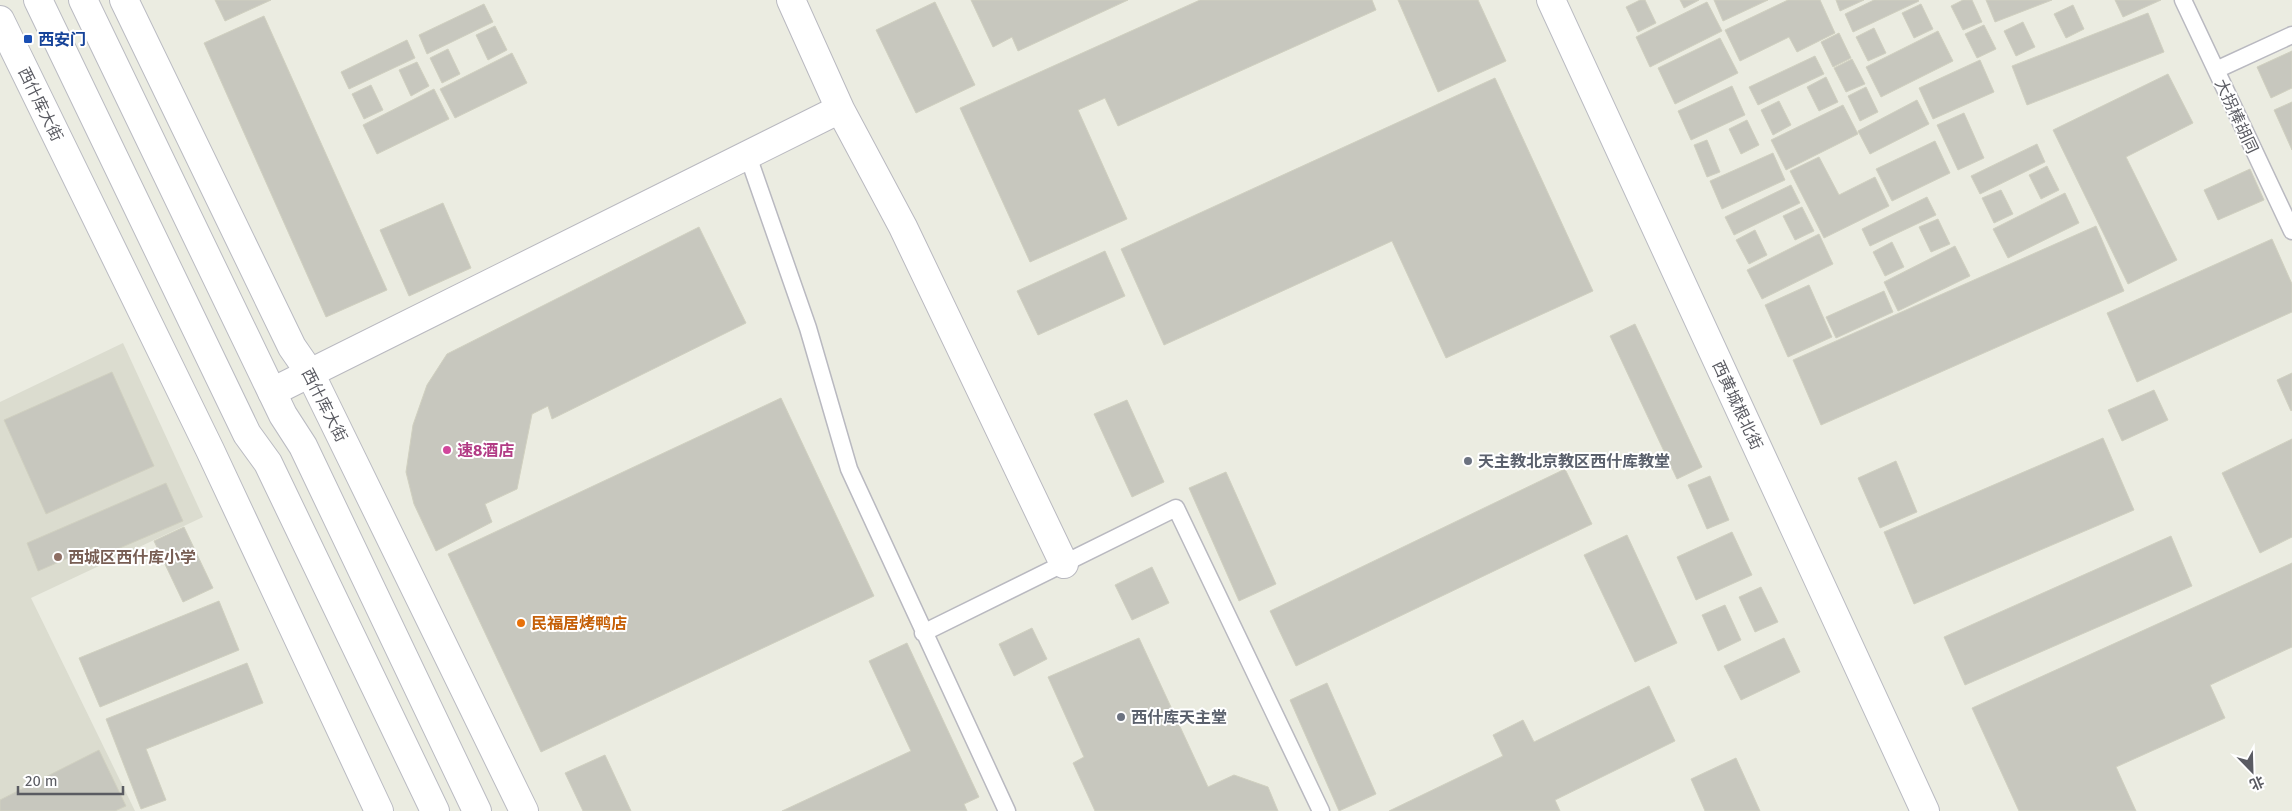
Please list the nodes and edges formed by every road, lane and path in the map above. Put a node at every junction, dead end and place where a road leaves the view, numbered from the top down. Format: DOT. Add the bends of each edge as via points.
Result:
graph roads {
  1 [pos="38,0"];
  2 [pos="83,0"];
  3 [pos="124,0"];
  4 [pos="791,0"];
  5 [pos="1551,0"];
  6 [pos="2183,0"];
  7 [pos="0,20"];
  8 [pos="2292,35"];
  9 [pos="2216,70"];
  10 [pos="840,110"];
  11 [pos="748,156"];
  12 [pos="2285,199"];
  13 [pos="2292,231"];
  14 [pos="310,373"];
  15 [pos="272,392"];
  16 [pos="1064,564"];
  17 [pos="923,633"];
  18 [pos="378,811"];
  19 [pos="435,811"];
  20 [pos="477,811"];
  21 [pos="524,811"];
  22 [pos="1007,811"];
  23 [pos="1321,811"];
  24 [pos="1925,811"];
  1 -- 19 [label="street" via="247,434 268,463"];
  2 -- 15 [label="street"];
  3 -- 14 [label="street, 西什库大街" via="292,347"];
  4 -- 10 [label="street"];
  5 -- 24 [label="street, 西黄城根北街"];
  6 -- 9 [label="lane, 大拐棒胡同"];
  7 -- 18 [label="street, 西什库大街" via="210,450"];
  8 -- 9 [label="lane"];
  9 -- 12 [label="lane, 大拐棒胡同"];
  10 -- 11 [label="street"];
  10 -- 16 [label="street" via="903,227"];
  11 -- 14 [label="street"];
  11 -- 17 [label="lane" via="808,328 849,469"];
  12 -- 13 [label="lane, 大拐棒胡同"];
  14 -- 15 [label="street"];
  14 -- 21 [label="street, 西什库大街"];
  15 -- 20 [label="street" via="303,446"];
  16 -- 17 [label="lane"];
  16 -- 23 [label="lane" via="1176,508"];
  17 -- 22 [label="lane"];
}
